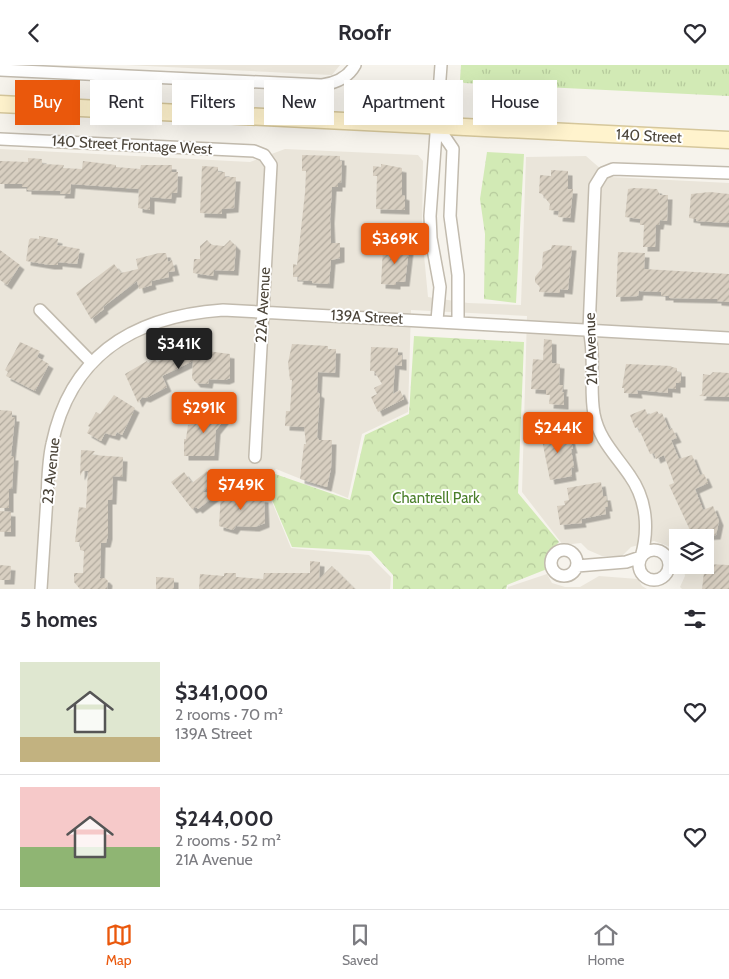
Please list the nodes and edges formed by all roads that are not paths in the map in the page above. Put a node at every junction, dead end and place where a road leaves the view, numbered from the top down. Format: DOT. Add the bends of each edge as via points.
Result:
graph roads {
  1 [pos="355,65"];
  2 [pos="441,65"];
  3 [pos="0,70"];
  4 [pos="0,104"];
  5 [pos="438,127"];
  6 [pos="0,139"];
  7 [pos="729,140"];
  8 [pos="264,155"];
  9 [pos="729,173"];
  10 [pos="430,216"];
  11 [pos="450,216"];
  12 [pos="40,310"];
  13 [pos="263,312"];
  14 [pos="437,321"];
  15 [pos="458,321"];
  16 [pos="589,330"];
  17 [pos="729,338"];
  18 [pos="92,363"];
  19 [pos="255,457"];
  20 [pos="577,566"];
  21 [pos="41,589"];
  1 -- 3 [label="street" via="346,77 322,85"];
  2 -- 5 [label="street"];
  4 -- 5 [label="main road, 140 Street"];
  5 -- 7 [label="main road, 140 Street"];
  5 -- 10 [label="street"];
  5 -- 11 [label="street" via="452,149"];
  6 -- 8 [label="street, 140 Street Frontage West" via="254,151"];
  8 -- 13 [label="street, 22A Avenue" via="271,165"];
  9 -- 16 [label="street, 21A Avenue" via="613,169 603,173 595,186"];
  10 -- 11 [label="street"];
  10 -- 14 [label="street" via="440,287"];
  11 -- 15 [label="street" via="458,275"];
  12 -- 18 [label="street"];
  13 -- 14 [label="street, 139A Street"];
  13 -- 18 [label="street, 139A Street" via="200,312 160,320 123,337"];
  13 -- 19 [label="street, 22A Avenue"];
  14 -- 15 [label="street, 139A Street"];
  15 -- 16 [label="street, 139A Street"];
  16 -- 17 [label="street, 139A Street"];
  16 -- 20 [label="street, 21A Avenue" via="593,348 594,413 607,448 630,477 644,509 646,541 641,557 626,563"];
  18 -- 21 [label="street, 23 Avenue" via="71,391 51,447"];
}
